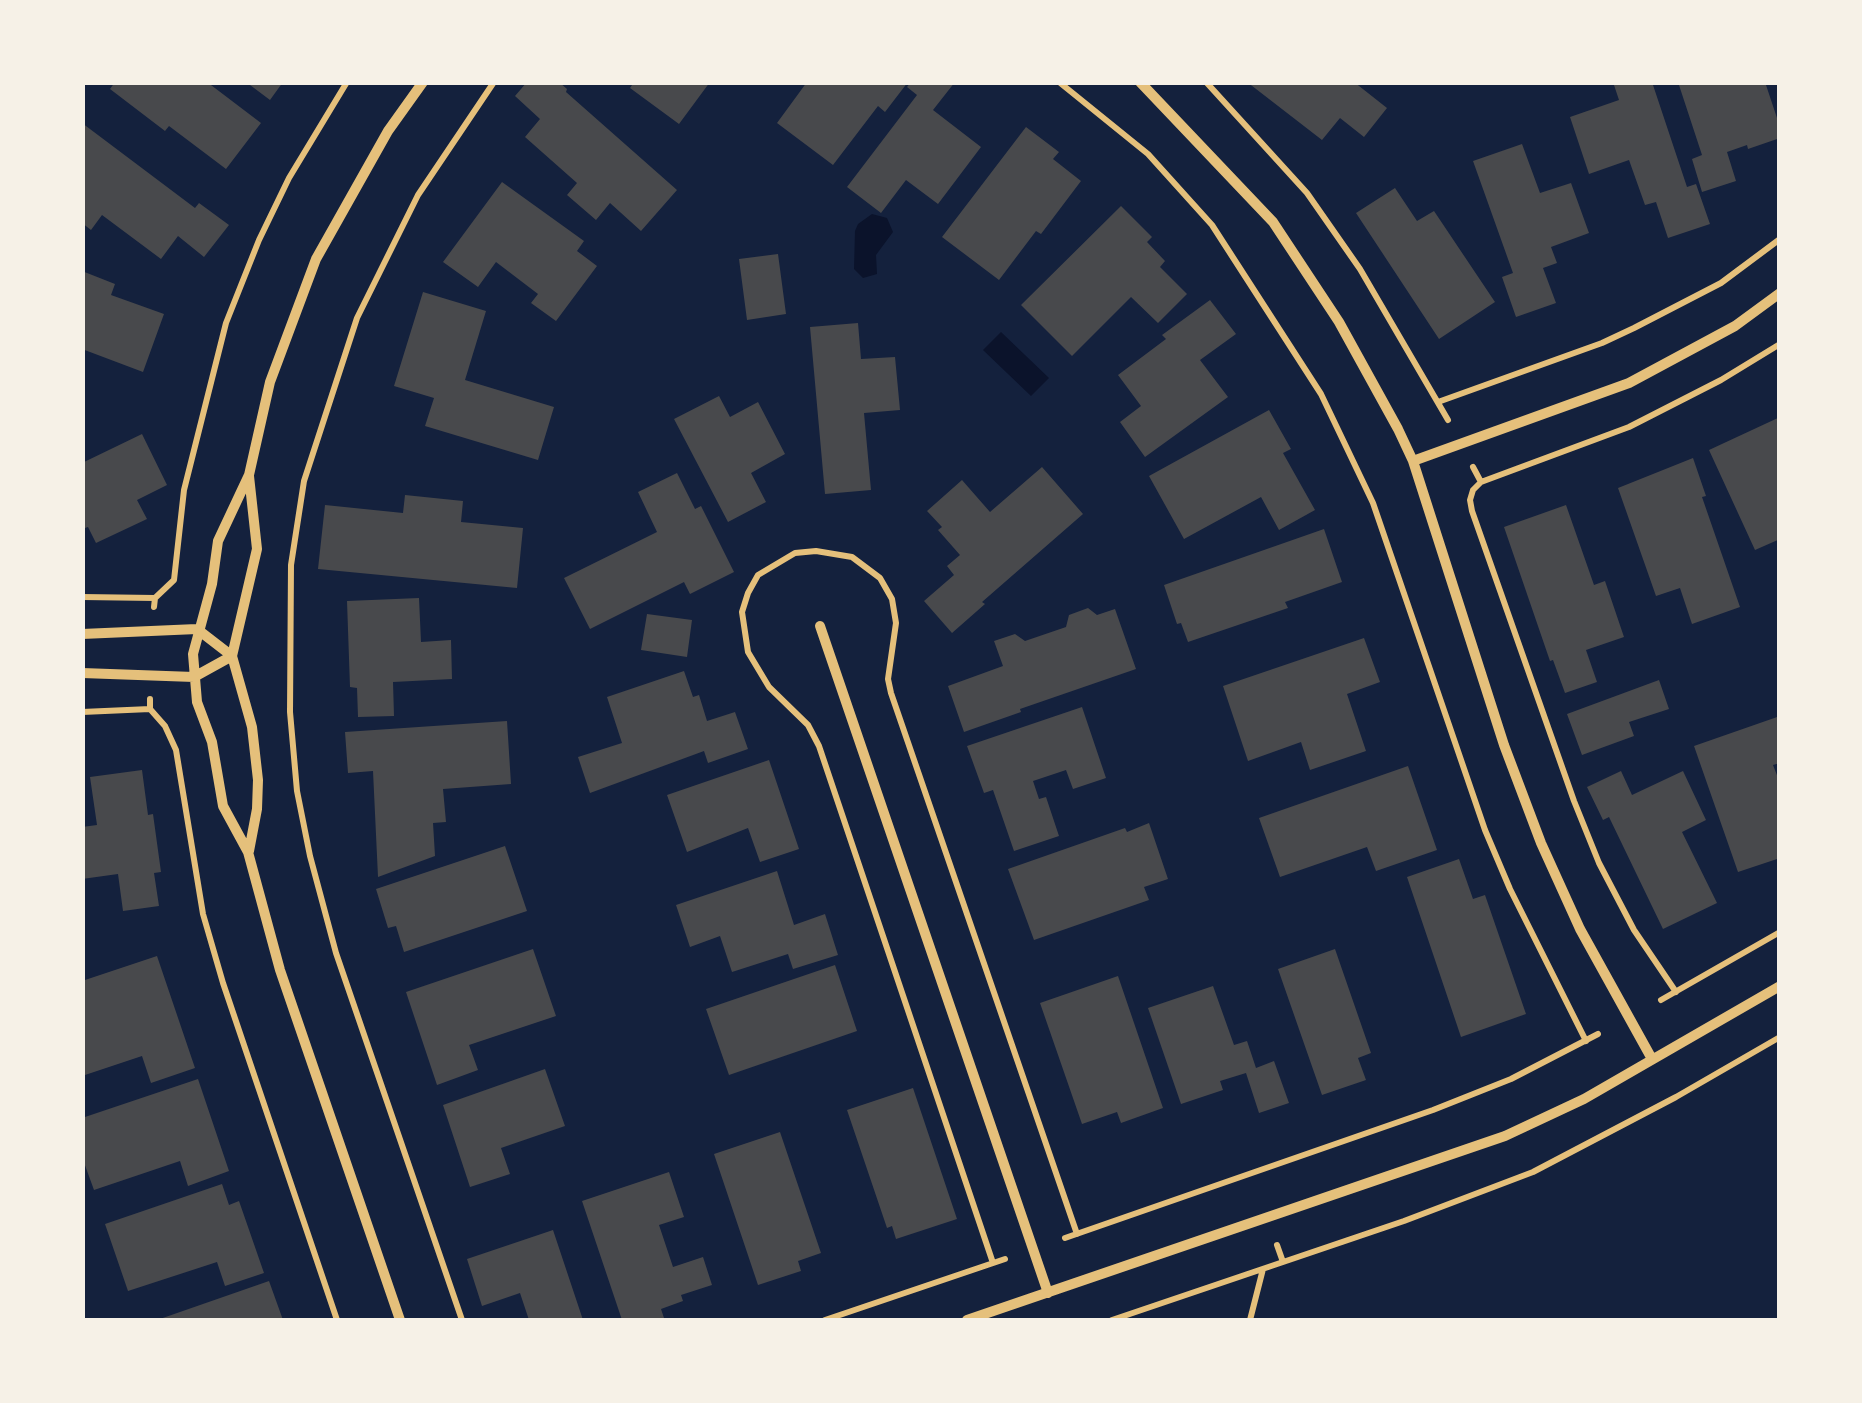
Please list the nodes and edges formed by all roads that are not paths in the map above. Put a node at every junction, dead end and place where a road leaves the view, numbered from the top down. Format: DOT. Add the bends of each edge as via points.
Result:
graph roads {
  1 [pos="423,82"];
  2 [pos="1140,82"];
  3 [pos="1780,293"];
  4 [pos="1413,461"];
  5 [pos="249,475"];
  6 [pos="820,626"];
  7 [pos="197,629"];
  8 [pos="82,634"];
  9 [pos="232,656"];
  10 [pos="82,673"];
  11 [pos="194,678"];
  12 [pos="248,852"];
  13 [pos="1780,986"];
  14 [pos="1652,1059"];
  15 [pos="1048,1292"];
  16 [pos="400,1320"];
  17 [pos="968,1320"];
  1 -- 5 [label="street" via="316,259 270,382"];
  2 -- 4 [label="street" via="1273,222 1339,322"];
  3 -- 4 [label="street" via="1735,326 1630,383"];
  4 -- 14 [label="street" via="1541,843"];
  5 -- 7 [label="street" via="218,541"];
  5 -- 9 [label="street" via="255,562"];
  6 -- 15 [label="street"];
  7 -- 8 [label="street"];
  7 -- 9 [label="street"];
  7 -- 11 [label="street"];
  9 -- 11 [label="street"];
  9 -- 12 [label="street" via="252,727 258,780"];
  10 -- 11 [label="street"];
  11 -- 12 [label="street" via="223,806"];
  12 -- 16 [label="street" via="280,970"];
  13 -- 14 [label="street"];
  14 -- 15 [label="street" via="1505,1136"];
  15 -- 17 [label="street"];
}
